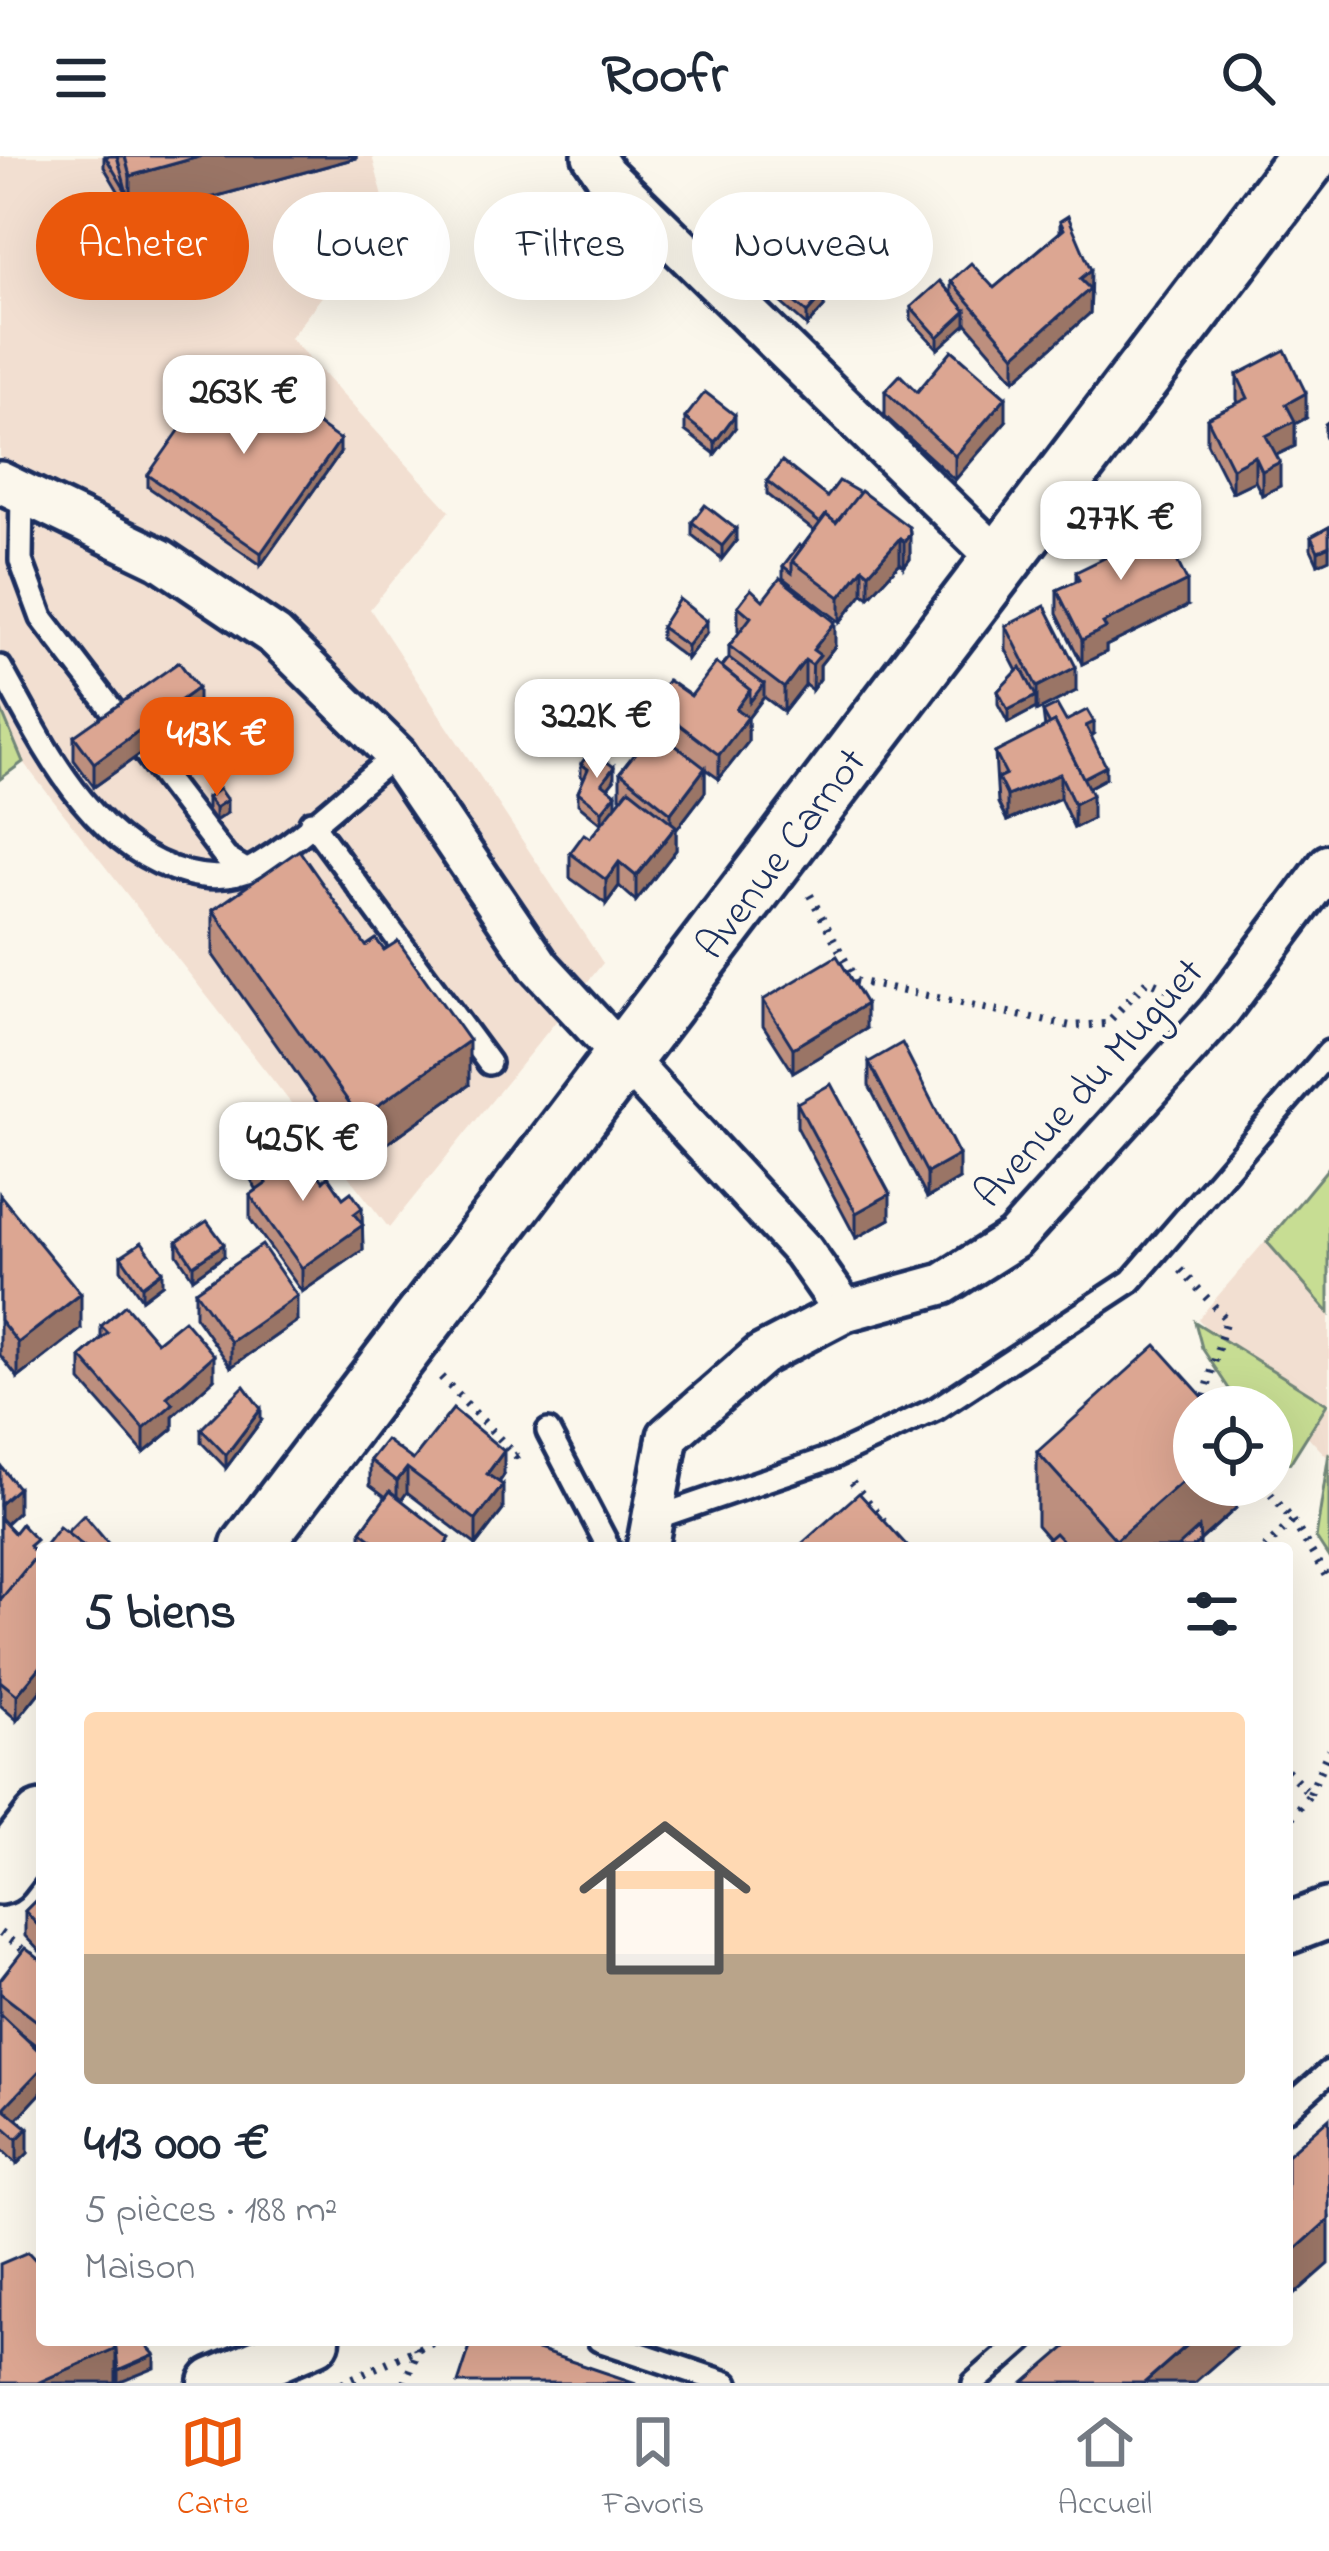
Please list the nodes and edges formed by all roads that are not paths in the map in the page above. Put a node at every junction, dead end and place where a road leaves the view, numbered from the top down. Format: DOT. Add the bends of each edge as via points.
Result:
graph roads {
  1 [pos="593,156"];
  2 [pos="1309,156"];
  3 [pos="7,496"];
  4 [pos="1000,561"];
  5 [pos="0,667"];
  6 [pos="396,755"];
  7 [pos="311,822"];
  8 [pos="1329,865"];
  9 [pos="248,871"];
  10 [pos="1329,1052"];
  11 [pos="622,1059"];
  12 [pos="489,1063"];
  13 [pos="845,1310"];
  14 [pos="548,1430"];
  15 [pos="650,1533"];
  16 [pos="255,1542"];
  17 [pos="606,1542"];
  18 [pos="36,1829"];
  19 [pos="0,1875"];
  20 [pos="1329,1913"];
  21 [pos="1293,1927"];
  22 [pos="1329,2072"];
  23 [pos="1293,2104"];
  24 [pos="301,2346"];
  25 [pos="617,2346"];
  26 [pos="1016,2346"];
  27 [pos="214,2383"];
  28 [pos="727,2383"];
  29 [pos="974,2383"];
  1 -- 4 [label="street"];
  2 -- 4 [label="main road, Avenue Carnot"];
  3 -- 6 [label="street" via="160,559 275,636"];
  3 -- 9 [label="lane" via="42,617 226,858"];
  4 -- 11 [label="main road, Avenue Carnot"];
  5 -- 9 [label="lane" via="77,795 118,840 207,878"];
  6 -- 7 [label="lane"];
  6 -- 11 [label="street" via="539,965"];
  7 -- 9 [label="lane"];
  7 -- 12 [label="lane"];
  8 -- 13 [label="street, Avenue du Muguet" via="1219,1012 1014,1239 943,1285"];
  10 -- 15 [label="lane" via="1131,1281 936,1409"];
  11 -- 13 [label="street" via="803,1251"];
  11 -- 16 [label="main road, Avenue Carnot"];
  13 -- 15 [label="street, Avenue du Muguet" via="761,1355 668,1436"];
  14 -- 17 [label="lane"];
  18 -- 19 [label="main road"];
  20 -- 21 [label="street"];
  22 -- 23 [label="lane"];
  24 -- 27 [label="street"];
  25 -- 28 [label="lane"];
  26 -- 29 [label="lane"];
}
